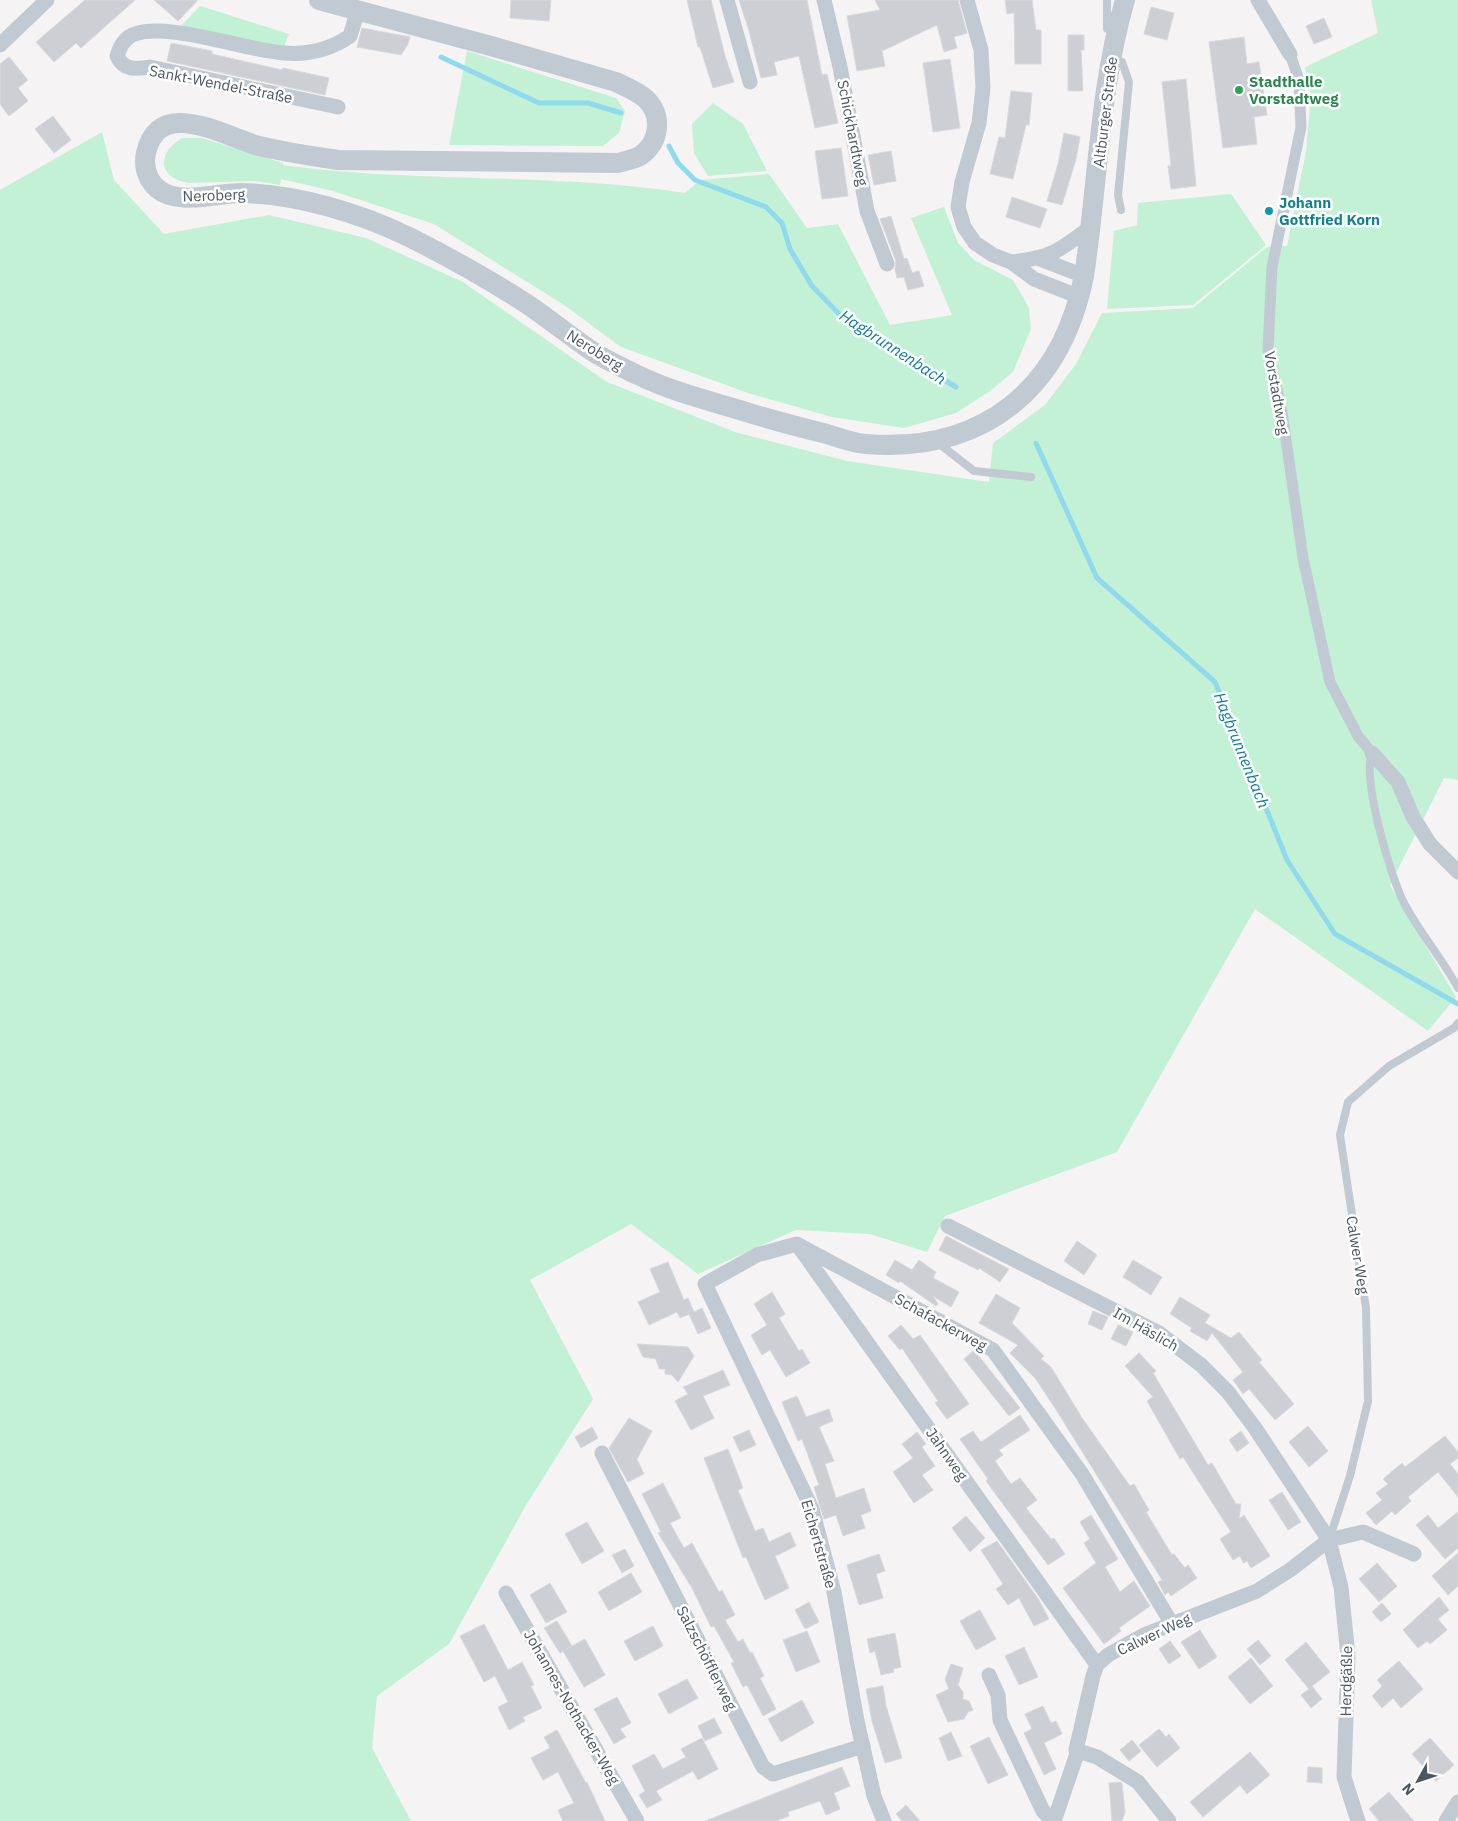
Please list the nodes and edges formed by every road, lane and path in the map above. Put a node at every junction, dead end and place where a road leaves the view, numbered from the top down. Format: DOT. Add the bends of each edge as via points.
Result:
graph roads {
  1 [pos="47,0"];
  2 [pos="319,0"];
  3 [pos="728,0"];
  4 [pos="824,0"];
  5 [pos="967,0"];
  6 [pos="1107,0"];
  7 [pos="1125,0"];
  8 [pos="1258,0"];
  9 [pos="358,10"];
  10 [pos="1116,32"];
  11 [pos="0,45"];
  12 [pos="1290,54"];
  13 [pos="1111,58"];
  14 [pos="750,82"];
  15 [pos="338,107"];
  16 [pos="1121,210"];
  17 [pos="1092,226"];
  18 [pos="1040,259"];
  19 [pos="1011,262"];
  20 [pos="887,264"];
  21 [pos="1084,276"];
  22 [pos="1080,296"];
  23 [pos="933,440"];
  24 [pos="1031,477"];
  25 [pos="1372,753"];
  26 [pos="1458,872"];
  27 [pos="1458,988"];
  28 [pos="1458,1023"];
  29 [pos="948,1226"];
  30 [pos="797,1244"];
  31 [pos="602,1453"];
  32 [pos="1329,1540"];
  33 [pos="1414,1554"];
  34 [pos="506,1593"];
  35 [pos="1172,1624"];
  36 [pos="1097,1666"];
  37 [pos="989,1675"];
  38 [pos="863,1746"];
  39 [pos="1078,1751"];
  40 [pos="1458,1802"];
  41 [pos="637,1821"];
  42 [pos="884,1821"];
  43 [pos="1053,1821"];
  44 [pos="1169,1821"];
  45 [pos="1358,1821"];
  46 [pos="1446,1821"];
  1 -- 11 [label="street"];
  2 -- 9 [label="street, Neroberg"];
  3 -- 14 [label="street"];
  4 -- 20 [label="street, Schickhardtweg" via="867,211"];
  5 -- 19 [label="street" via="981,50 984,88 980,123 958,207 964,227 975,242 993,255"];
  6 -- 10 [label="lane" via="1107,29"];
  7 -- 10 [label="street, Altburger Straße"];
  8 -- 12 [label="street, Vorstadtweg"];
  9 -- 15 [label="street, Sankt-Wendel-Straße" via="350,36 336,46 318,51 287,54 163,31 131,36 123,42 117,56 120,63 128,68 150,67"];
  9 -- 23 [label="street, Neroberg" via="616,82 647,100 657,117 657,132 651,145 640,156 618,163 348,160 296,155 194,123 174,123 159,129 150,140 145,172 153,185 168,195 188,198 247,193 276,194 312,201 398,232 468,266 592,351 646,379 732,408 862,444 903,445"];
  10 -- 13 [label="street, Altburger Straße"];
  12 -- 25 [label="street, Vorstadtweg" via="1299,80 1301,127 1272,267 1268,350 1282,412 1303,558 1330,682 1358,736"];
  13 -- 16 [label="lane" via="1122,62 1129,82 1118,195"];
  13 -- 17 [label="street, Altburger Straße"];
  17 -- 18 [label="street" via="1066,246"];
  17 -- 21 [label="street, Altburger Straße"];
  18 -- 19 [label="street"];
  18 -- 21 [label="street"];
  19 -- 22 [label="street" via="1034,278"];
  21 -- 22 [label="street, Altburger Straße"];
  22 -- 23 [label="street, Neroberg" via="1053,360 1021,399 994,419"];
  23 -- 24 [label="lane" via="974,471"];
  25 -- 26 [label="street" via="1398,782 1413,817 1430,844"];
  25 -- 27 [label="lane" via="1369,762 1374,804 1390,866 1403,901"];
  28 -- 32 [label="lane, Calwer Weg" via="1389,1066 1348,1102 1340,1135 1366,1308 1368,1401 1350,1476"];
  29 -- 32 [label="street, Im Häslich" via="1159,1333 1187,1352 1228,1392"];
  30 -- 35 [label="street, Schafackerweg" via="992,1350 1082,1474"];
  30 -- 36 [label="street, Jahnweg"];
  30 -- 38 [label="street, Eichertstraße" via="757,1254 704,1284 812,1509 834,1592"];
  31 -- 38 [label="street, Salzschöfflerweg" via="763,1767 773,1774"];
  32 -- 33 [label="street, Calwer Weg" via="1363,1532"];
  32 -- 35 [label="street, Calwer Weg" via="1257,1591"];
  32 -- 45 [label="street, Herdgäßle" via="1341,1587 1348,1656 1344,1777"];
  34 -- 41 [label="street, Johannes-Nothacker-Weg"];
  35 -- 36 [label="street, Calwer Weg" via="1108,1655"];
  36 -- 39 [label="street" via="1087,1697"];
  37 -- 43 [label="street" via="998,1694 1000,1720 1043,1811"];
  38 -- 42 [label="street, Eichertstraße" via="874,1796"];
  39 -- 43 [label="street"];
  39 -- 44 [label="street" via="1097,1757 1138,1782"];
  40 -- 46 [label="street"];
}
